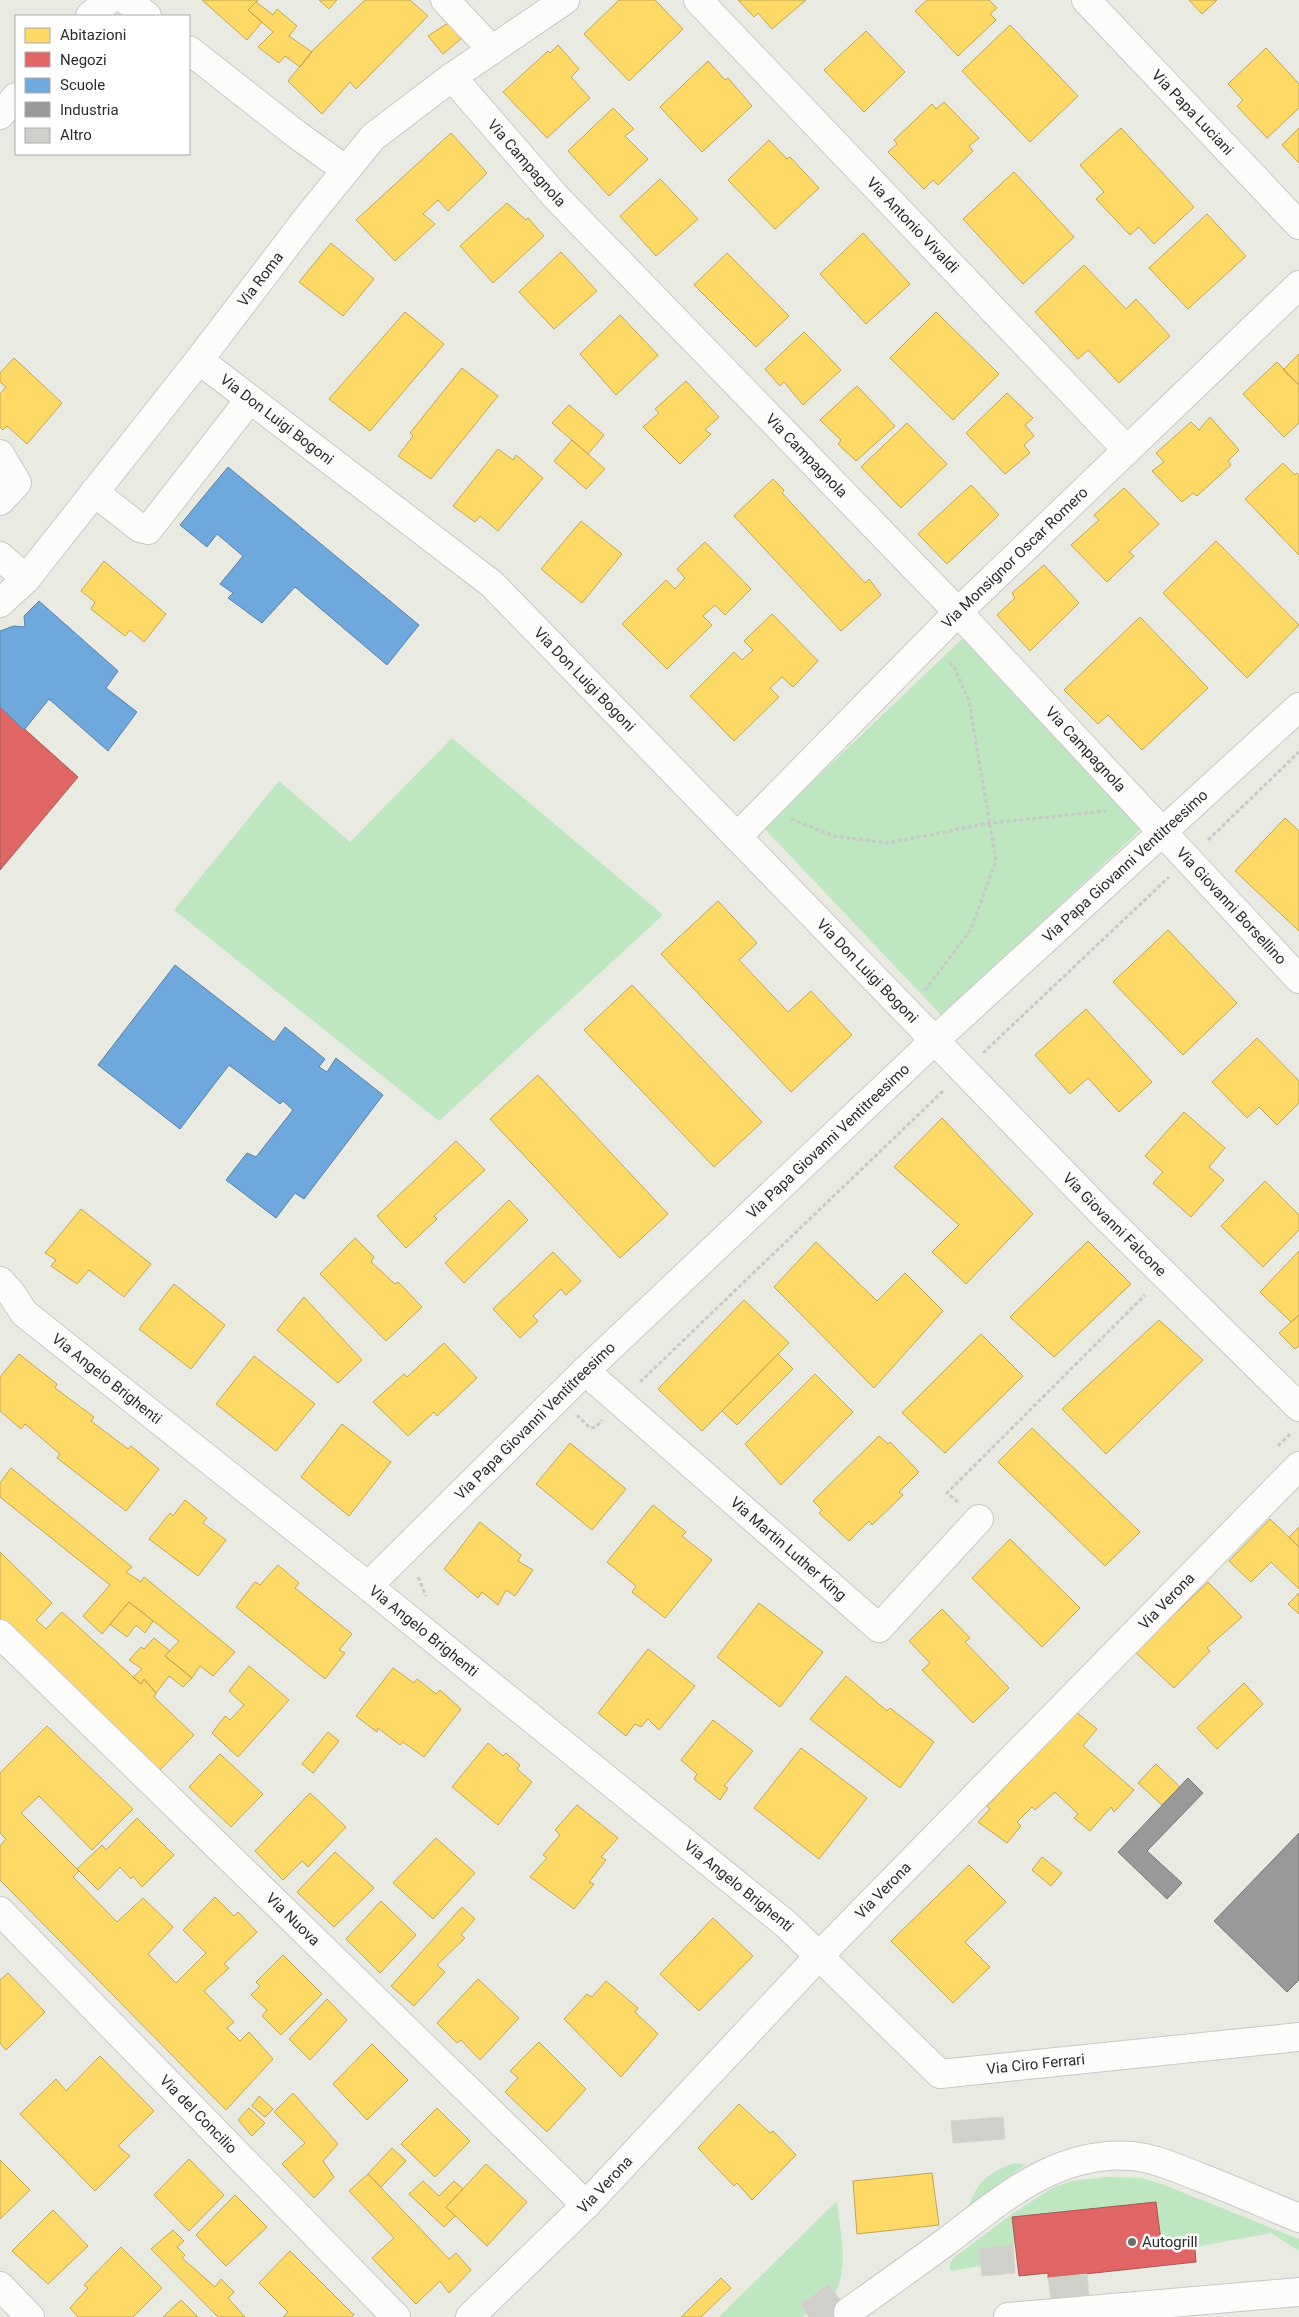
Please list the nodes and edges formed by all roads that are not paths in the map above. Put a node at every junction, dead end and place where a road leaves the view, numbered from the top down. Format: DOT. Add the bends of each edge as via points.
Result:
graph roads {
  1 [pos="110,0"];
  2 [pos="126,0"];
  3 [pos="445,0"];
  4 [pos="564,0"];
  5 [pos="698,0"];
  6 [pos="1086,0"];
  7 [pos="91,15"];
  8 [pos="145,15"];
  9 [pos="492,50"];
  10 [pos="190,51"];
  11 [pos="452,77"];
  12 [pos="15,98"];
  13 [pos="0,115"];
  14 [pos="346,170"];
  15 [pos="1299,225"];
  16 [pos="1299,284"];
  17 [pos="199,360"];
  18 [pos="250,399"];
  19 [pos="1127,450"];
  20 [pos="0,454"];
  21 [pos="94,492"];
  22 [pos="0,501"];
  23 [pos="0,556"];
  24 [pos="26,579"];
  25 [pos="0,603"];
  26 [pos="958,612"];
  27 [pos="1299,707"];
  28 [pos="1163,831"];
  29 [pos="737,837"];
  30 [pos="1299,979"];
  31 [pos="936,1040"];
  32 [pos="0,1281"];
  33 [pos="6,1311"];
  34 [pos="585,1371"];
  35 [pos="1299,1406"];
  36 [pos="1299,1466"];
  37 [pos="979,1520"];
  38 [pos="368,1586"];
  39 [pos="0,1634"];
  40 [pos="0,1911"];
  41 [pos="820,1955"];
  42 [pos="1299,2037"];
  43 [pos="586,2205"];
  44 [pos="1299,2218"];
  45 [pos="0,2286"];
  46 [pos="1299,2292"];
  47 [pos="848,2312"];
  48 [pos="30,2317"];
  49 [pos="396,2317"];
  50 [pos="470,2317"];
  51 [pos="1008,2317"];
  1 -- 7 [label="street"];
  2 -- 8 [label="street"];
  3 -- 9 [label="street"];
  4 -- 9 [label="street, Via Roma"];
  5 -- 19 [label="street, Via Antonio Vivaldi"];
  6 -- 15 [label="street, Via Papa Luciani"];
  9 -- 11 [label="street, Via Roma"];
  10 -- 14 [label="street"];
  11 -- 14 [label="street, Via Roma" via="373,137"];
  11 -- 26 [label="street, Via Campagnola" via="555,196"];
  12 -- 13 [label="street"];
  14 -- 17 [label="street, Via Roma"];
  16 -- 19 [label="street, Via Monsignor Oscar Romero"];
  17 -- 18 [label="street, Via Don Luigi Bogoni"];
  17 -- 21 [label="street, Via Roma"];
  18 -- 21 [label="street" via="148,530 140,528"];
  18 -- 29 [label="street, Via Don Luigi Bogoni" via="492,584"];
  19 -- 26 [label="street, Via Monsignor Oscar Romero"];
  20 -- 22 [label="street" via="17,483"];
  21 -- 24 [label="street, Via Roma"];
  23 -- 24 [label="street"];
  24 -- 25 [label="street, Via Roma"];
  26 -- 28 [label="street, Via Campagnola"];
  26 -- 29 [label="street, Via Monsignor Oscar Romero"];
  27 -- 28 [label="street, Via Papa Giovanni Ventitreesimo"];
  28 -- 30 [label="street, Via Giovanni Borsellino"];
  28 -- 31 [label="street, Via Papa Giovanni Ventitreesimo"];
  29 -- 31 [label="street, Via Don Luigi Bogoni"];
  31 -- 34 [label="street, Via Papa Giovanni Ventitreesimo"];
  31 -- 35 [label="street, Via Giovanni Falcone" via="1165,1275"];
  32 -- 33 [label="street, Via Angelo Brighenti" via="11,1293"];
  33 -- 38 [label="street, Via Angelo Brighenti"];
  34 -- 37 [label="street, Via Martin Luther King" via="879,1628"];
  34 -- 38 [label="street, Via Papa Giovanni Ventitreesimo"];
  36 -- 41 [label="street, Via Verona"];
  38 -- 41 [label="street, Via Angelo Brighenti"];
  39 -- 43 [label="street, Via Nuova"];
  40 -- 49 [label="street, Via del Concilio"];
  41 -- 42 [label="street, Via Ciro Ferrari" via="940,2074"];
  41 -- 43 [label="street, Via Verona"];
  43 -- 50 [label="street, Via Verona"];
  44 -- 47 [label="street" via="1160,2162 1132,2156 1080,2160 1035,2178 1006,2196"];
  45 -- 48 [label="street"];
  46 -- 51 [label="street"];
}
